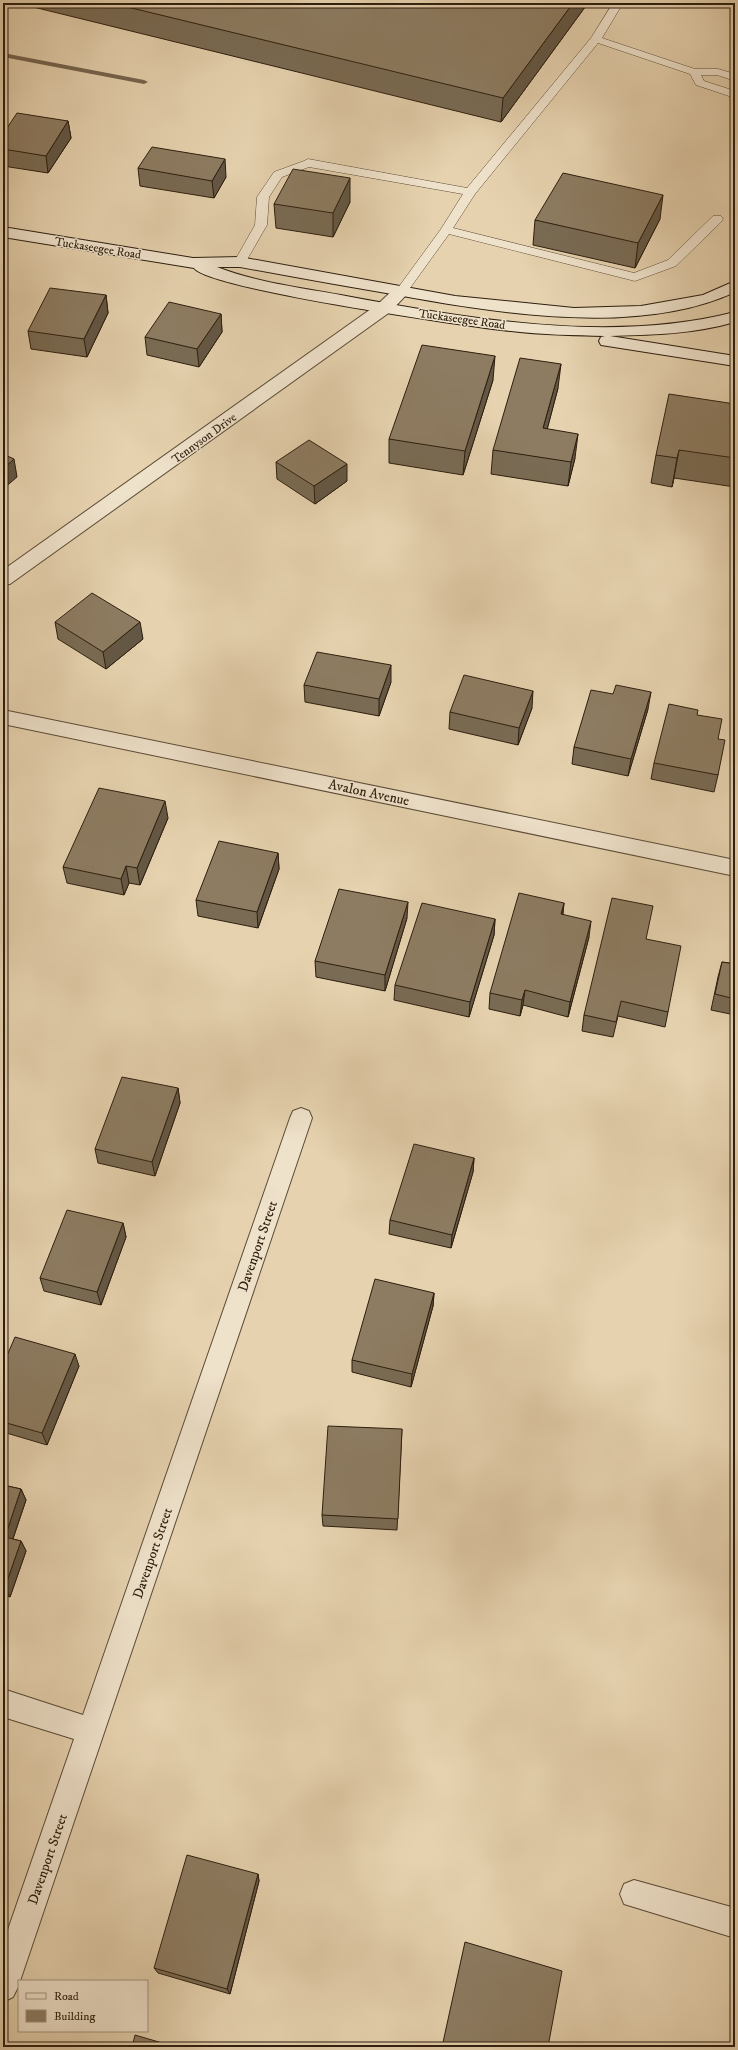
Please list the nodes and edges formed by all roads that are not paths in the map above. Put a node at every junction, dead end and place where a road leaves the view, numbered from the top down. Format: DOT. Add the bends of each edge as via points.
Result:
graph roads {
  1 [pos="618,3"];
  2 [pos="596,39"];
  3 [pos="694,72"];
  4 [pos="735,78"];
  5 [pos="735,95"];
  6 [pos="470,192"];
  7 [pos="717,219"];
  8 [pos="446,230"];
  9 [pos="3,232"];
  10 [pos="240,262"];
  11 [pos="193,263"];
  12 [pos="735,286"];
  13 [pos="401,292"];
  14 [pos="384,308"];
  15 [pos="735,317"];
  16 [pos="505,326"];
  17 [pos="735,361"];
  18 [pos="3,579"];
  19 [pos="3,717"];
  20 [pos="735,868"];
  21 [pos="301,1118"];
  22 [pos="3,1703"];
  23 [pos="91,1731"];
  24 [pos="634,1894"];
  25 [pos="735,1923"];
  26 [pos="3,1987"];
  1 -- 2 [label="lane"];
  2 -- 3 [label="lane"];
  2 -- 6 [label="lane"];
  3 -- 4 [label="lane" via="718,72"];
  3 -- 5 [label="lane" via="700,84"];
  6 -- 8 [label="lane"];
  6 -- 10 [label="lane" via="308,163 278,175 263,197 262,225"];
  7 -- 8 [label="lane" via="672,263 635,276"];
  8 -- 13 [label="lane"];
  9 -- 11 [label="street, Tuckaseegee Road"];
  10 -- 11 [label="street, Tuckaseegee Road"];
  10 -- 13 [label="street, Tuckaseegee Road"];
  11 -- 14 [label="street, Tuckaseegee Road" via="226,277"];
  12 -- 13 [label="street, Tuckaseegee Road" via="707,299 640,311 603,312 525,309"];
  13 -- 14 [label="street, Tennyson Drive"];
  14 -- 16 [label="street, Tuckaseegee Road"];
  14 -- 18 [label="street, Tennyson Drive"];
  15 -- 16 [label="street, Tuckaseegee Road" via="698,326 636,330 569,330"];
  16 -- 17 [label="street"];
  19 -- 20 [label="street, Avalon Avenue"];
  21 -- 23 [label="street, Davenport Street"];
  22 -- 23 [label="street"];
  23 -- 26 [label="street, Davenport Street"];
  24 -- 25 [label="street"];
}
